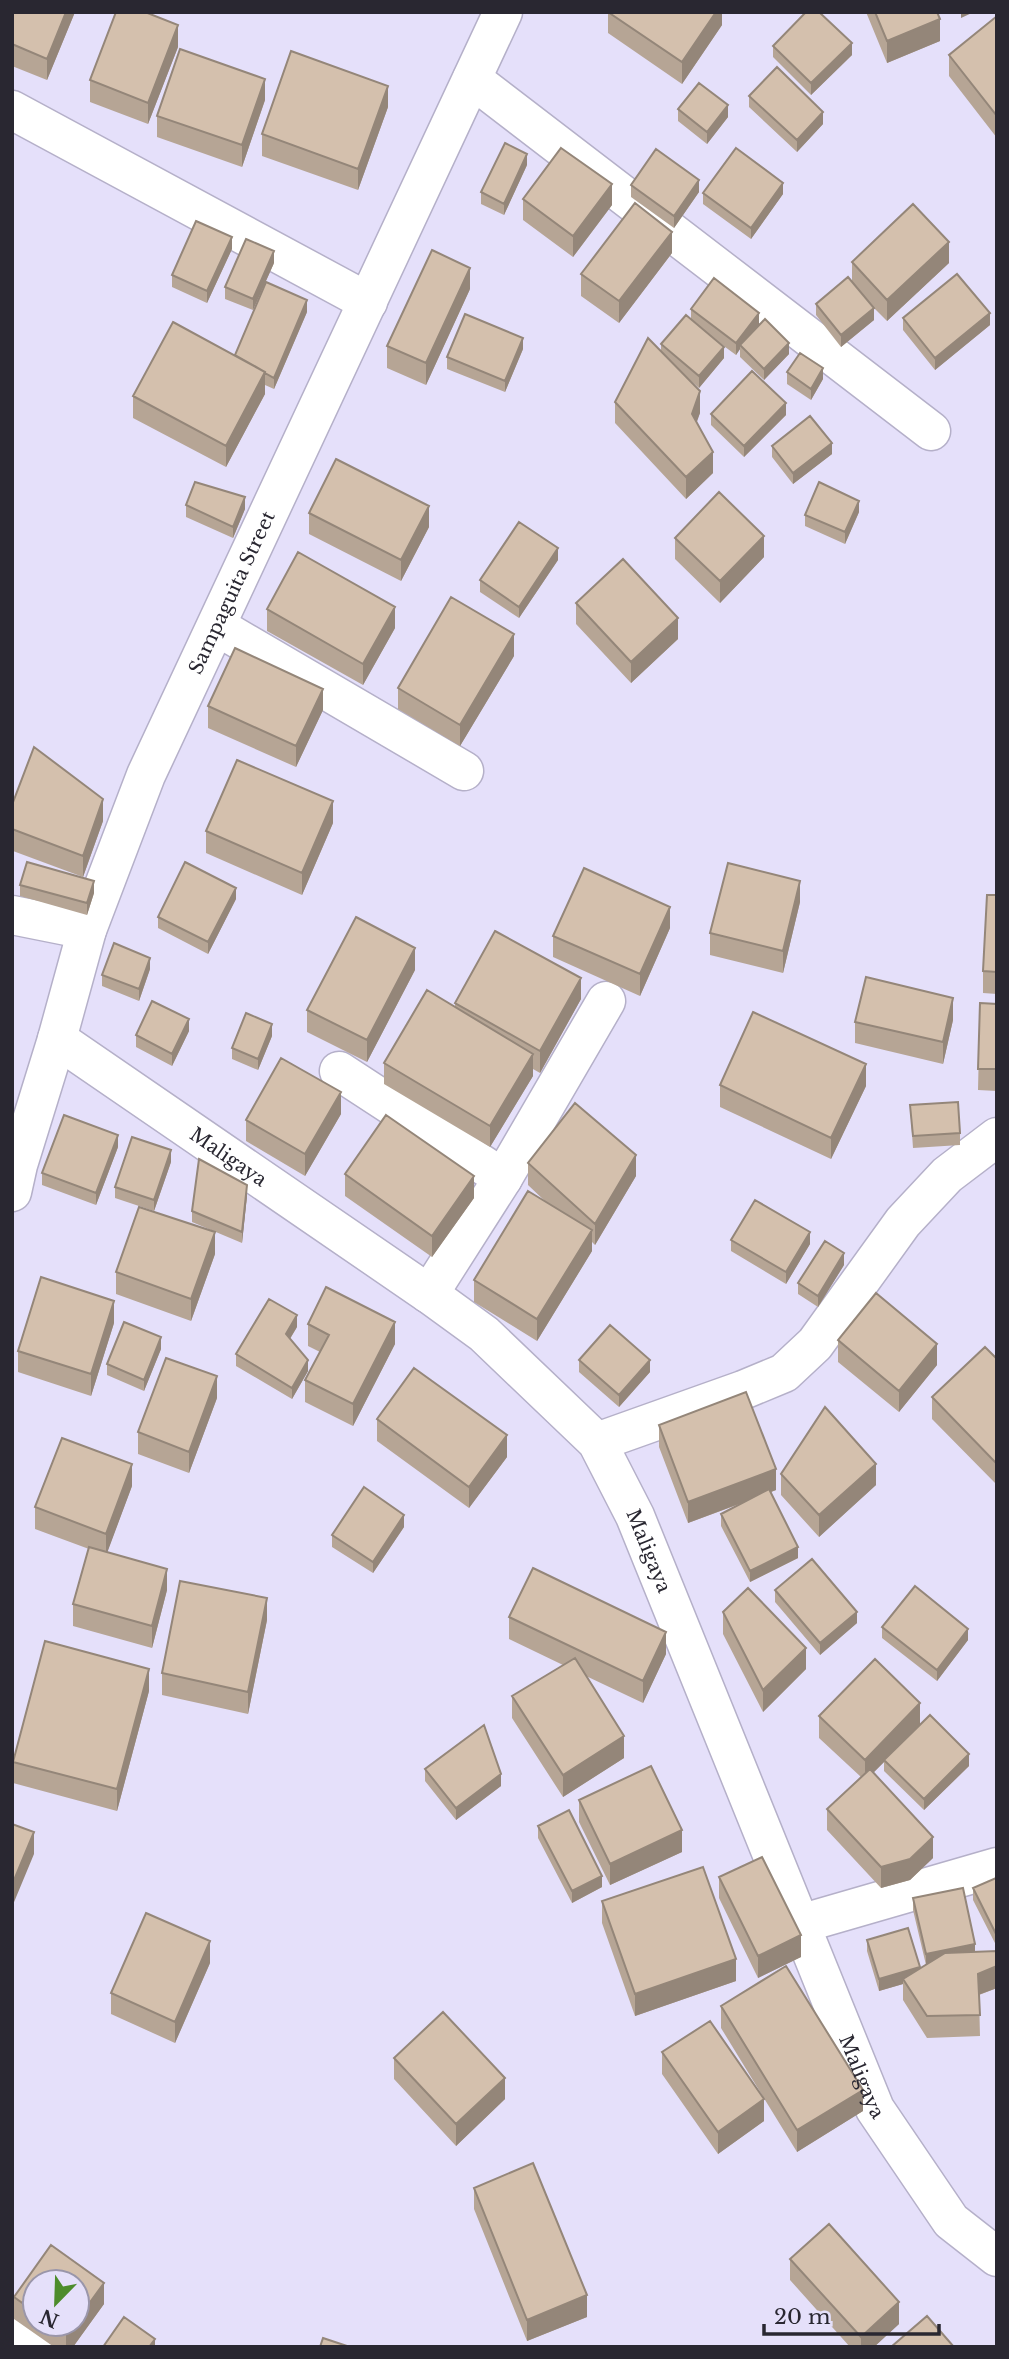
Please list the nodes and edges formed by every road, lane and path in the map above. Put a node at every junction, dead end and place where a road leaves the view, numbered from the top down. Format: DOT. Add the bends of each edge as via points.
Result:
graph roads {
  1 [pos="503,12"];
  2 [pos="472,79"];
  3 [pos="12,110"];
  4 [pos="368,302"];
  5 [pos="931,432"];
  6 [pos="218,627"];
  7 [pos="464,771"];
  8 [pos="12,915"];
  9 [pos="87,930"];
  10 [pos="606,1001"];
  11 [pos="57,1039"];
  12 [pos="339,1072"];
  13 [pos="997,1137"];
  14 [pos="503,1178"];
  15 [pos="12,1192"];
  16 [pos="429,1294"];
  17 [pos="597,1441"];
  18 [pos="997,1867"];
  19 [pos="800,1924"];
  20 [pos="997,2257"];
  21 [pos="12,2334"];
  22 [pos="33,2347"];
  1 -- 2 [label="street, Sampaguita Street"];
  2 -- 4 [label="street, Sampaguita Street"];
  2 -- 5 [label="street"];
  3 -- 4 [label="street"];
  4 -- 6 [label="street, Sampaguita Street"];
  6 -- 7 [label="street"];
  6 -- 9 [label="street, Sampaguita Street" via="146,775"];
  8 -- 9 [label="street"];
  9 -- 11 [label="street, Sampaguita Street"];
  10 -- 14 [label="street"];
  11 -- 15 [label="street, Sampaguita Street"];
  11 -- 16 [label="street, Maligaya"];
  12 -- 14 [label="street"];
  13 -- 17 [label="street" via="947,1175 903,1222 816,1344 784,1373"];
  14 -- 16 [label="street"];
  16 -- 17 [label="street, Maligaya" via="484,1334"];
  17 -- 19 [label="street, Maligaya" via="635,1516"];
  18 -- 19 [label="street"];
  19 -- 20 [label="street, Maligaya" via="875,2109 951,2221"];
  21 -- 22 [label="street"];
}
